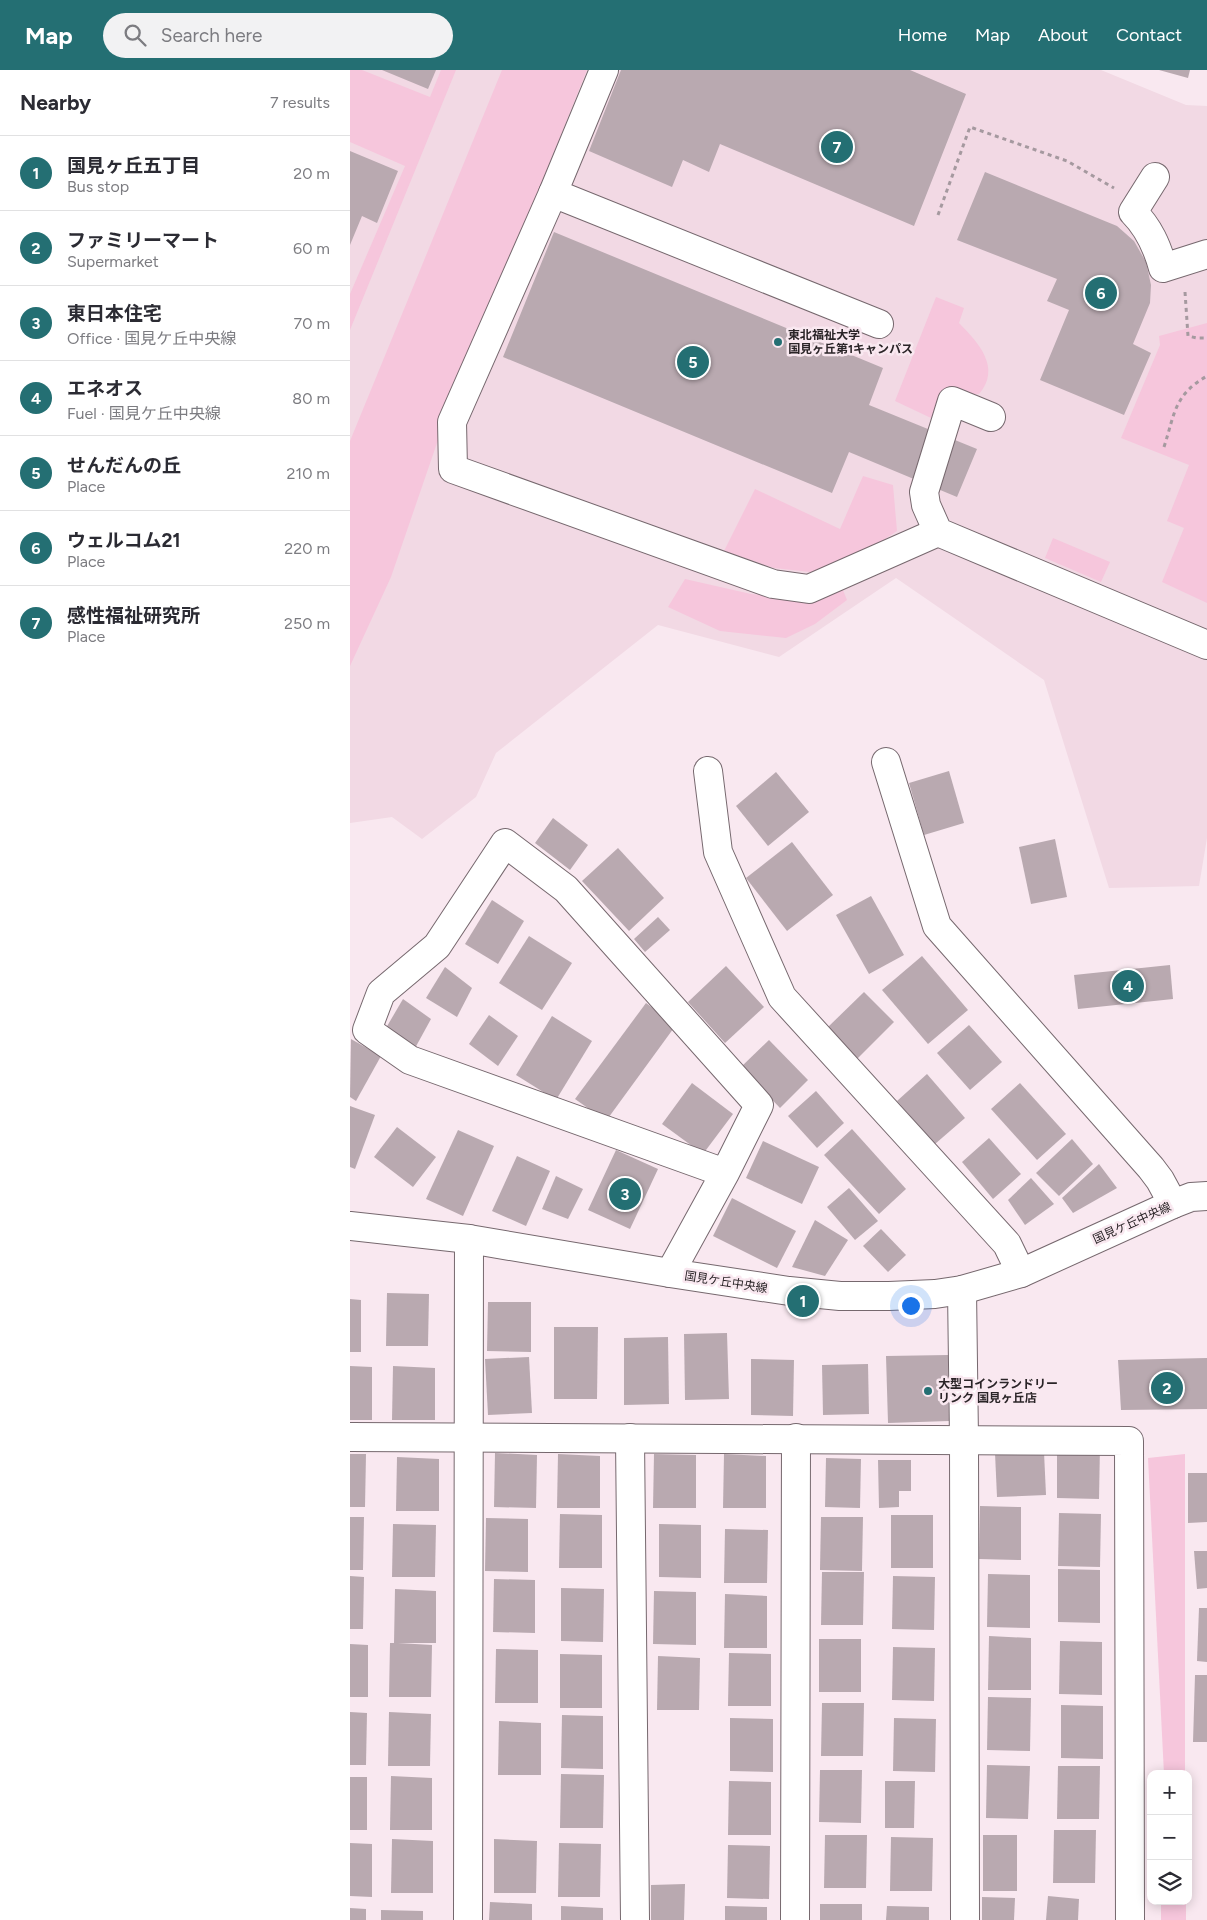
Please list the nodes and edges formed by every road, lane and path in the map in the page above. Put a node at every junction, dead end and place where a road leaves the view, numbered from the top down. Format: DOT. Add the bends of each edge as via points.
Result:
graph roads {
  1 [pos="604,70"];
  2 [pos="1155,177"];
  3 [pos="553,194"];
  4 [pos="1139,202"];
  5 [pos="938,215"];
  6 [pos="1207,254"];
  7 [pos="878,324"];
  8 [pos="1186,326"];
  9 [pos="1207,338"];
  10 [pos="1207,376"];
  11 [pos="991,417"];
  12 [pos="1164,447"];
  13 [pos="938,532"];
  14 [pos="1207,645"];
  15 [pos="886,762"];
  16 [pos="708,771"];
  17 [pos="725,1173"];
  18 [pos="1207,1196"];
  19 [pos="1173,1204"];
  20 [pos="350,1226"];
  21 [pos="469,1239"];
  22 [pos="670,1273"];
  23 [pos="1021,1273"];
  24 [pos="962,1290"];
  25 [pos="350,1436"];
  26 [pos="467,1437"];
  27 [pos="630,1438"];
  28 [pos="796,1438"];
  29 [pos="964,1439"];
  30 [pos="468,1920"];
  31 [pos="635,1920"];
  32 [pos="794,1920"];
  33 [pos="965,1920"];
  34 [pos="1130,1920"];
  1 -- 3 [label="street"];
  2 -- 4 [label="street"];
  3 -- 7 [label="street"];
  3 -- 13 [label="street" via="452,422 453,468 773,584 809,589"];
  4 -- 5 [label="path" via="1067,161 970,127"];
  4 -- 6 [label="street" via="1132,212 1144,223 1153,239 1162,268"];
  8 -- 9 [label="path" via="1188,336"];
  10 -- 12 [label="path" via="1188,388 1179,402"];
  11 -- 13 [label="street" via="952,402 924,492"];
  13 -- 14 [label="street"];
  15 -- 19 [label="street" via="937,926 1151,1168"];
  16 -- 23 [label="street" via="718,852 782,997 1007,1244"];
  17 -- 17 [label="street" via="759,1105 566,889 505,843 437,946 381,993 367,1030 410,1060"];
  17 -- 22 [label="street"];
  18 -- 19 [label="street, 国見ケ丘中央線"];
  19 -- 23 [label="street, 国見ケ丘中央線"];
  20 -- 21 [label="street, 国見ケ丘中央線"];
  21 -- 22 [label="street, 国見ケ丘中央線"];
  21 -- 26 [label="street"];
  22 -- 24 [label="street, 国見ケ丘中央線" via="840,1296 898,1296"];
  23 -- 24 [label="street, 国見ケ丘中央線"];
  24 -- 29 [label="street"];
  25 -- 26 [label="street"];
  26 -- 27 [label="street"];
  26 -- 30 [label="street"];
  27 -- 28 [label="street"];
  27 -- 31 [label="street"];
  28 -- 29 [label="street"];
  28 -- 32 [label="street"];
  29 -- 33 [label="street"];
  29 -- 34 [label="street" via="1129,1441"];
}
